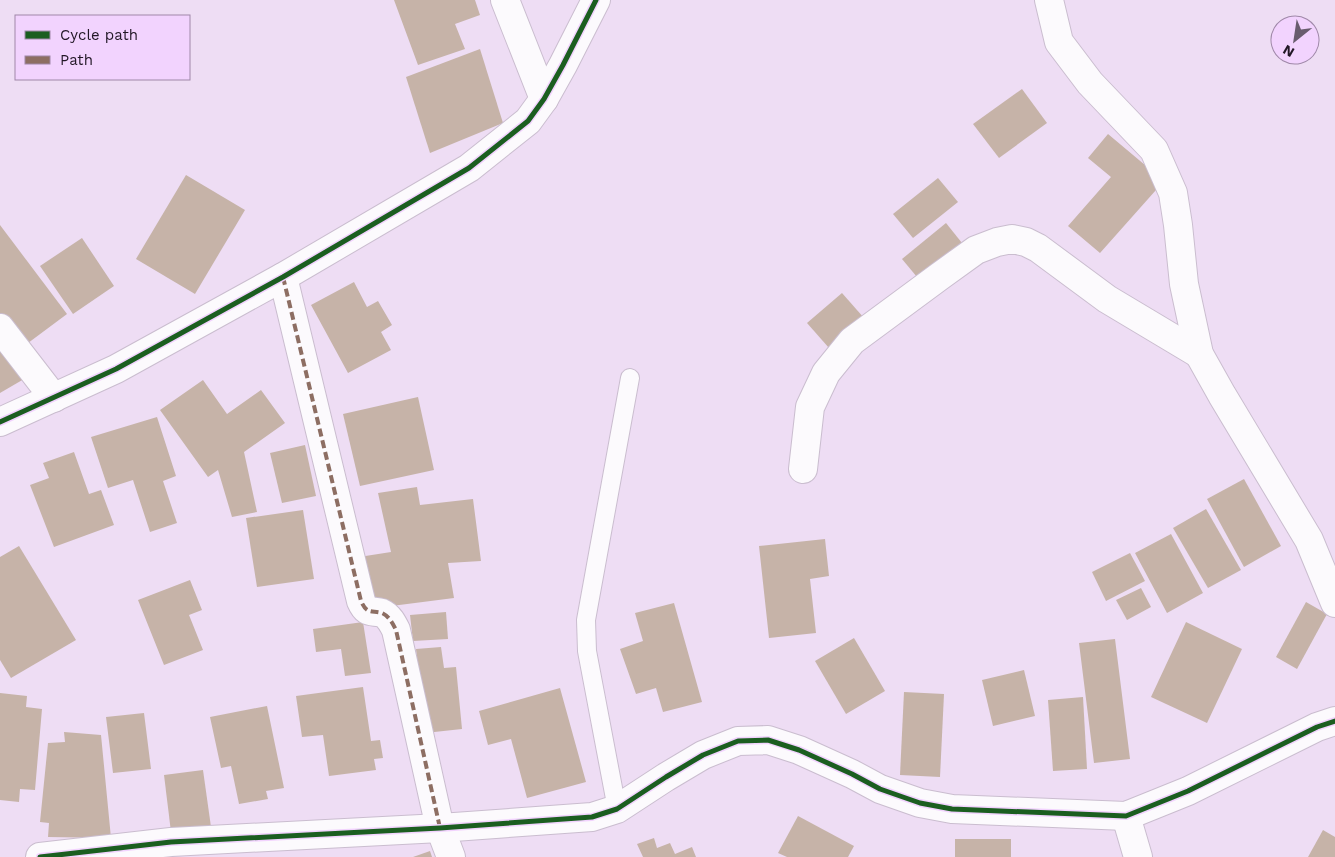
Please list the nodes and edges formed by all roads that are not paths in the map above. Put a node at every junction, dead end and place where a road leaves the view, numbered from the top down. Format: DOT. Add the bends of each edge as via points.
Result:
graph roads {
  1 [pos="504,0"];
  2 [pos="596,0"];
  3 [pos="1049,0"];
  4 [pos="544,99"];
  5 [pos="283,277"];
  6 [pos="0,328"];
  7 [pos="1199,354"];
  8 [pos="630,378"];
  9 [pos="54,398"];
  10 [pos="0,422"];
  11 [pos="803,470"];
  12 [pos="1335,603"];
  13 [pos="1335,721"];
  14 [pos="617,809"];
  15 [pos="1126,816"];
  16 [pos="440,828"];
  17 [pos="174,850"];
  18 [pos="40,857"];
  19 [pos="451,857"];
  20 [pos="1138,857"];
  1 -- 4 [label="street"];
  2 -- 4 [label="street"];
  3 -- 7 [label="street" via="1059,42 1090,83 1154,150 1174,193 1184,284"];
  4 -- 5 [label="street" via="528,121 469,168"];
  5 -- 9 [label="street" via="116,369"];
  5 -- 16 [label="street" via="361,601 364,608 387,617 396,630"];
  6 -- 9 [label="street"];
  7 -- 11 [label="street" via="1107,299 1038,248 1026,242 997,242 976,250 852,342 826,373 810,407"];
  7 -- 12 [label="street" via="1309,540"];
  8 -- 14 [label="lane" via="586,620 587,651"];
  9 -- 10 [label="street"];
  13 -- 15 [label="street" via="1188,791"];
  14 -- 15 [label="street" via="703,755 738,741 768,740 799,750 880,789 920,803 952,809"];
  14 -- 16 [label="street" via="592,817"];
  15 -- 20 [label="street"];
  16 -- 17 [label="street"];
  16 -- 19 [label="street"];
  17 -- 18 [label="street"];
}
